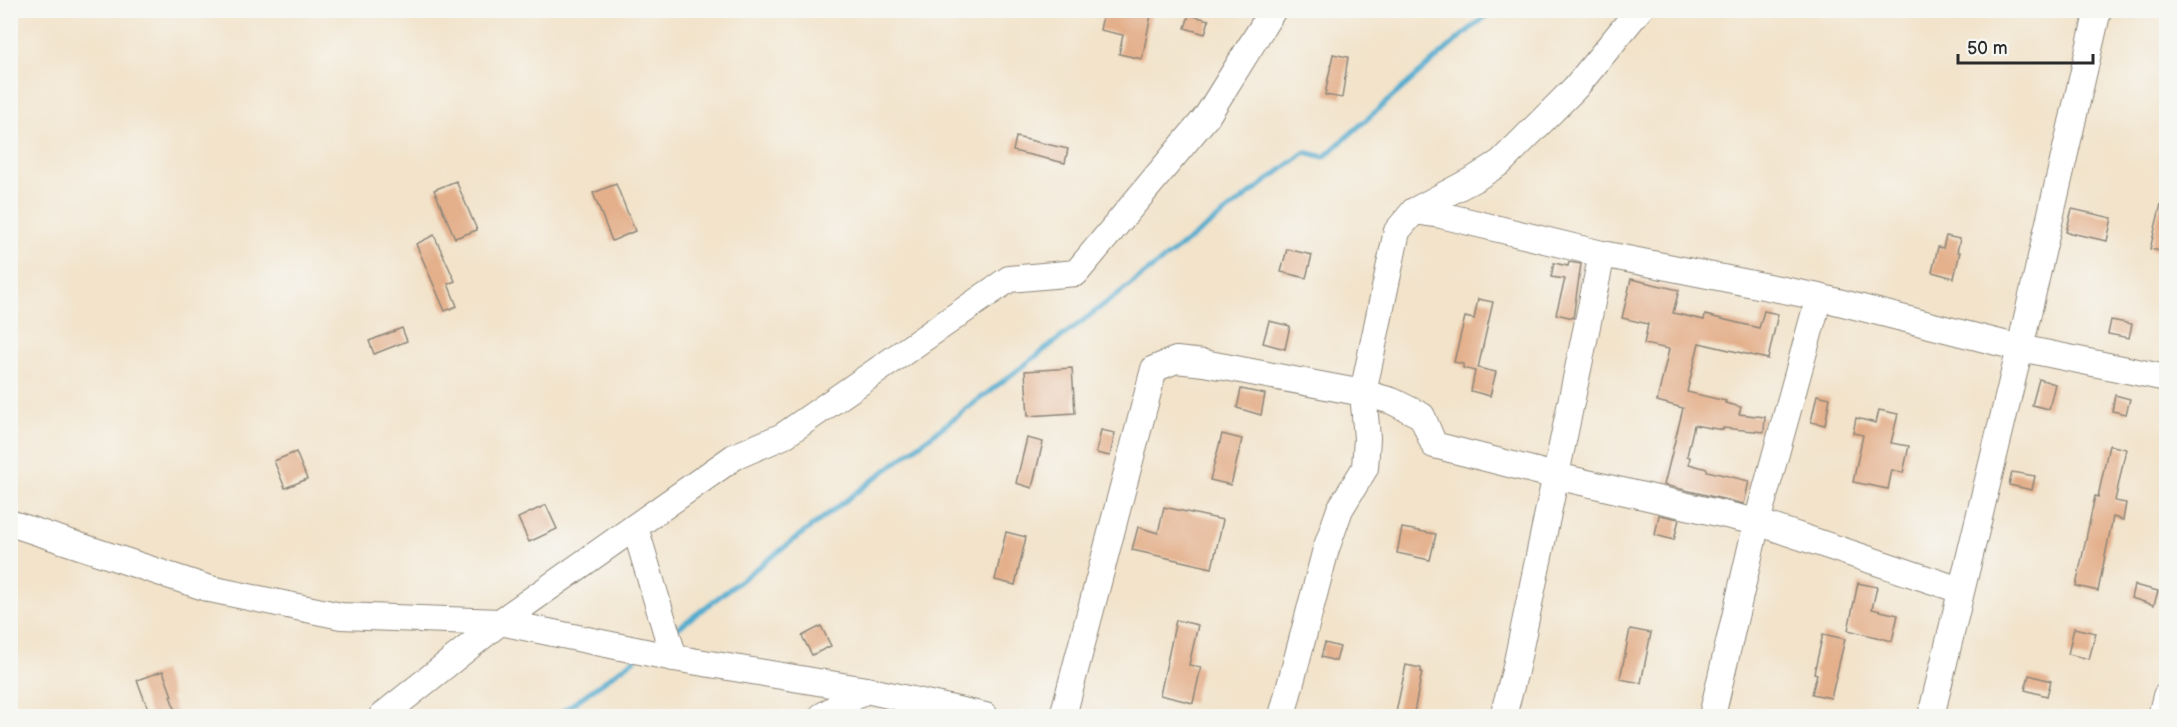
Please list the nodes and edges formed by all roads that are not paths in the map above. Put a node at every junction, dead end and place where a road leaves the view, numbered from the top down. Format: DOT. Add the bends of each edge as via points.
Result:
graph roads {
  1 [pos="1273,10"];
  2 [pos="1639,10"];
  3 [pos="2098,10"];
  4 [pos="1414,211"];
  5 [pos="1602,254"];
  6 [pos="1818,297"];
  7 [pos="2020,348"];
  8 [pos="2166,378"];
  9 [pos="1363,393"];
  10 [pos="1556,476"];
  11 [pos="1757,522"];
  12 [pos="10,523"];
  13 [pos="635,527"];
  14 [pos="1960,590"];
  15 [pos="500,622"];
  16 [pos="674,658"];
  17 [pos="867,690"];
  18 [pos="2166,696"];
  19 [pos="948,712"];
  20 [pos="382,717"];
  21 [pos="822,717"];
  22 [pos="985,717"];
  23 [pos="1063,717"];
  24 [pos="1282,717"];
  25 [pos="1503,717"];
  26 [pos="1712,717"];
  27 [pos="1931,717"];
  28 [pos="2162,717"];
  1 -- 13 [label="street" via="1207,116 1076,273 1008,279 783,436 734,457"];
  2 -- 4 [label="street" via="1575,88 1501,162"];
  3 -- 7 [label="street"];
  4 -- 5 [label="street"];
  4 -- 9 [label="street" via="1397,231"];
  5 -- 6 [label="street"];
  5 -- 10 [label="street"];
  6 -- 7 [label="street"];
  6 -- 11 [label="street"];
  7 -- 8 [label="street"];
  7 -- 14 [label="street"];
  9 -- 10 [label="street" via="1392,401 1422,416 1434,445"];
  9 -- 23 [label="street" via="1204,363 1176,360 1154,369"];
  9 -- 24 [label="street" via="1365,468 1340,509 1326,549"];
  10 -- 11 [label="street"];
  10 -- 25 [label="street"];
  11 -- 14 [label="street"];
  11 -- 26 [label="street"];
  12 -- 15 [label="street" via="210,589 340,616"];
  13 -- 15 [label="street"];
  13 -- 16 [label="street"];
  14 -- 27 [label="street"];
  15 -- 16 [label="street"];
  15 -- 20 [label="street"];
  16 -- 17 [label="street"];
  17 -- 19 [label="street"];
  17 -- 21 [label="street"];
  18 -- 28 [label="street"];
  19 -- 22 [label="street"];
}
